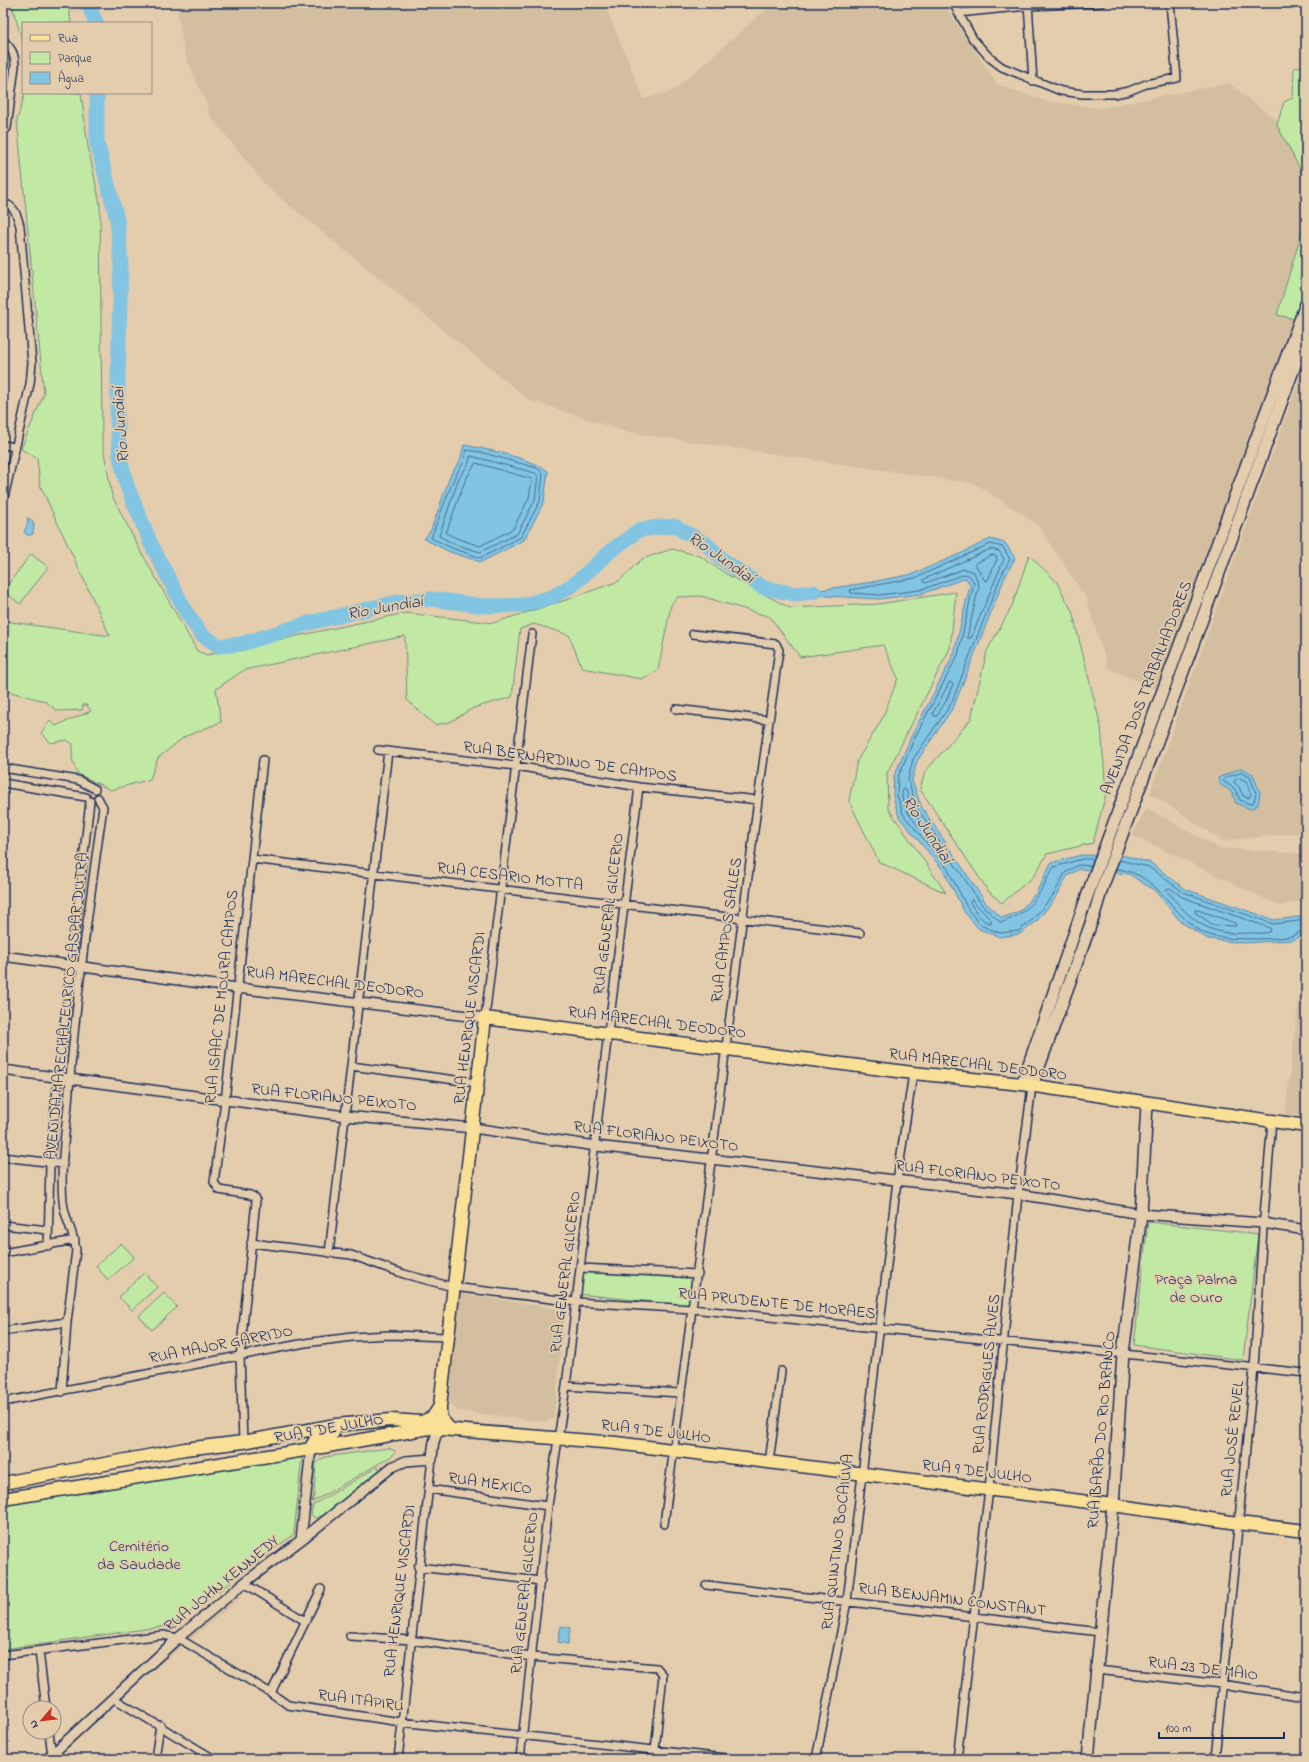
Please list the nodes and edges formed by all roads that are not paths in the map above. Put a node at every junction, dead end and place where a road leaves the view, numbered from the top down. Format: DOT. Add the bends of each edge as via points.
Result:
graph roads {
  1 [pos="953,3"];
  2 [pos="1098,3"];
  3 [pos="1101,3"];
  4 [pos="1170,3"];
  5 [pos="1028,5"];
  6 [pos="958,13"];
  7 [pos="3,40"];
  8 [pos="1033,81"];
  9 [pos="3,132"];
  10 [pos="3,204"];
  11 [pos="1306,304"];
  12 [pos="1306,335"];
  13 [pos="3,444"];
  14 [pos="15,447"];
  15 [pos="3,502"];
  16 [pos="532,634"];
  17 [pos="693,634"];
  18 [pos="676,709"];
  19 [pos="770,720"];
  20 [pos="378,750"];
  21 [pos="388,752"];
  22 [pos="263,760"];
  23 [pos="516,766"];
  24 [pos="3,768"];
  25 [pos="3,783"];
  26 [pos="639,787"];
  27 [pos="95,789"];
  28 [pos="98,798"];
  29 [pos="88,799"];
  30 [pos="758,800"];
  31 [pos="89,812"];
  32 [pos="102,814"];
  33 [pos="252,859"];
  34 [pos="373,875"];
  35 [pos="81,881"];
  36 [pos="92,883"];
  37 [pos="501,890"];
  38 [pos="624,904"];
  39 [pos="743,919"];
  40 [pos="860,933"];
  41 [pos="3,956"];
  42 [pos="71,965"];
  43 [pos="82,967"];
  44 [pos="237,988"];
  45 [pos="360,1002"];
  46 [pos="485,1018"];
  47 [pos="608,1033"];
  48 [pos="725,1048"];
  49 [pos="351,1066"];
  50 [pos="3,1070"];
  51 [pos="913,1073"];
  52 [pos="58,1077"];
  53 [pos="69,1078"];
  54 [pos="478,1083"];
  55 [pos="1027,1085"];
  56 [pos="225,1101"];
  57 [pos="1147,1104"];
  58 [pos="345,1116"];
  59 [pos="1272,1121"];
  60 [pos="1306,1126"];
  61 [pos="473,1128"];
  62 [pos="596,1146"];
  63 [pos="3,1157"];
  64 [pos="712,1158"];
  65 [pos="50,1163"];
  66 [pos="64,1164"];
  67 [pos="897,1180"];
  68 [pos="1018,1194"];
  69 [pos="1141,1214"];
  70 [pos="1263,1224"];
  71 [pos="3,1225"];
  72 [pos="48,1230"];
  73 [pos="1306,1230"];
  74 [pos="75,1240"];
  75 [pos="250,1243"];
  76 [pos="48,1246"];
  77 [pos="3,1253"];
  78 [pos="329,1253"];
  79 [pos="581,1268"];
  80 [pos="698,1274"];
  81 [pos="454,1287"];
  82 [pos="576,1302"];
  83 [pos="692,1309"];
  84 [pos="67,1322"];
  85 [pos="878,1328"];
  86 [pos="3,1331"];
  87 [pos="448,1338"];
  88 [pos="1005,1340"];
  89 [pos="1124,1353"];
  90 [pos="240,1356"];
  91 [pos="1254,1368"];
  92 [pos="781,1370"];
  93 [pos="1306,1373"];
  94 [pos="566,1386"];
  95 [pos="62,1392"];
  96 [pos="680,1393"];
  97 [pos="3,1402"];
  98 [pos="440,1406"];
  99 [pos="378,1421"];
  100 [pos="435,1427"];
  101 [pos="559,1438"];
  102 [pos="434,1441"];
  103 [pos="242,1442"];
  104 [pos="311,1449"];
  105 [pos="674,1450"];
  106 [pos="432,1458"];
  107 [pos="769,1462"];
  108 [pos="861,1474"];
  109 [pos="3,1483"];
  110 [pos="428,1489"];
  111 [pos="989,1489"];
  112 [pos="3,1499"];
  113 [pos="1113,1505"];
  114 [pos="548,1506"];
  115 [pos="304,1511"];
  116 [pos="322,1523"];
  117 [pos="1238,1523"];
  118 [pos="664,1524"];
  119 [pos="1306,1531"];
  120 [pos="301,1540"];
  121 [pos="418,1567"];
  122 [pos="541,1581"];
  123 [pos="244,1583"];
  124 [pos="706,1585"];
  125 [pos="321,1589"];
  126 [pos="847,1601"];
  127 [pos="974,1616"];
  128 [pos="305,1621"];
  129 [pos="1100,1632"];
  130 [pos="350,1636"];
  131 [pos="178,1638"];
  132 [pos="410,1640"];
  133 [pos="38,1651"];
  134 [pos="3,1655"];
  135 [pos="532,1657"];
  136 [pos="1097,1670"];
  137 [pos="1222,1684"];
  138 [pos="271,1693"];
  139 [pos="1306,1697"];
  140 [pos="113,1698"];
  141 [pos="45,1700"];
  142 [pos="401,1722"];
  143 [pos="160,1726"];
  144 [pos="524,1736"];
  145 [pos="49,1740"];
  146 [pos="655,1750"];
  147 [pos="50,1757"];
  148 [pos="154,1759"];
  149 [pos="214,1759"];
  150 [pos="398,1759"];
  151 [pos="520,1759"];
  152 [pos="654,1759"];
  153 [pos="734,1759"];
  154 [pos="816,1759"];
  155 [pos="957,1759"];
  156 [pos="1088,1759"];
  157 [pos="1215,1759"];
  1 -- 6 [label="street"];
  2 -- 3 [label="street"];
  2 -- 5 [label="street"];
  4 -- 8 [label="street" via="1177,78 1114,94 1061,91"];
  5 -- 6 [label="street"];
  5 -- 8 [label="street"];
  6 -- 8 [label="street" via="973,39 990,58 1002,67"];
  7 -- 9 [label="street" via="15,56 7,128"];
  10 -- 14 [label="street" via="12,206 20,226 32,363 30,384"];
  11 -- 55 [label="main road, AVENIDA DOS TRABALHADORES" via="1092,882"];
  12 -- 55 [label="main road, AVENIDA DOS TRABALHADORES" via="1094,915"];
  13 -- 14 [label="street"];
  14 -- 15 [label="street"];
  16 -- 23 [label="street, RUA HENRIQUE VISCARDI"];
  17 -- 19 [label="street, RUA CAMPOS SALLES" via="776,644 779,650"];
  18 -- 19 [label="street"];
  19 -- 30 [label="street, RUA CAMPOS SALLES"];
  20 -- 21 [label="street, RUA BERNARDINO DE CAMPOS"];
  21 -- 23 [label="street, RUA BERNARDINO DE CAMPOS"];
  21 -- 34 [label="street"];
  22 -- 33 [label="street, RUA ISAAC DE MOURA CAMPOS"];
  23 -- 26 [label="street, RUA BERNARDINO DE CAMPOS"];
  23 -- 37 [label="street, RUA HENRIQUE VISCARDI"];
  24 -- 27 [label="street" via="78,780"];
  25 -- 29 [label="street"];
  26 -- 30 [label="street, RUA BERNARDINO DE CAMPOS"];
  26 -- 38 [label="street, RUA GENERAL GLICERIO"];
  27 -- 28 [label="street" via="99,794"];
  27 -- 29 [label="street" via="88,790"];
  28 -- 29 [label="street"];
  28 -- 32 [label="street, AVENIDA MARECHAL EURICO GASPAR DUTRA" via="103,807"];
  29 -- 31 [label="street, AVENIDA MARECHAL EURICO GASPAR DUTRA"];
  30 -- 39 [label="street, RUA CAMPOS SALLES"];
  31 -- 32 [label="street"];
  31 -- 35 [label="street, AVENIDA MARECHAL EURICO GASPAR DUTRA"];
  32 -- 36 [label="street, AVENIDA MARECHAL EURICO GASPAR DUTRA"];
  33 -- 34 [label="street, RUA CESARIO MOTTA"];
  33 -- 44 [label="street, RUA ISAAC DE MOURA CAMPOS"];
  34 -- 37 [label="street, RUA CESARIO MOTTA"];
  34 -- 45 [label="street"];
  35 -- 36 [label="street"];
  35 -- 42 [label="street, AVENIDA MARECHAL EURICO GASPAR DUTRA"];
  36 -- 43 [label="street, AVENIDA MARECHAL EURICO GASPAR DUTRA"];
  37 -- 38 [label="street, RUA CESARIO MOTTA"];
  37 -- 46 [label="street, RUA HENRIQUE VISCARDI"];
  38 -- 39 [label="street, RUA CESARIO MOTTA"];
  38 -- 47 [label="street, RUA GENERAL GLICERIO"];
  39 -- 40 [label="street, RUA CESARIO MOTTA"];
  39 -- 48 [label="street, RUA CAMPOS SALLES"];
  41 -- 42 [label="street, RUA MARECHAL DEODORO"];
  42 -- 43 [label="street, RUA MARECHAL DEODORO"];
  42 -- 52 [label="street, AVENIDA MARECHAL EURICO GASPAR DUTRA"];
  43 -- 44 [label="street, RUA MARECHAL DEODORO"];
  43 -- 53 [label="street, AVENIDA MARECHAL EURICO GASPAR DUTRA"];
  44 -- 45 [label="street, RUA MARECHAL DEODORO"];
  44 -- 56 [label="street, RUA ISAAC DE MOURA CAMPOS"];
  45 -- 46 [label="street, RUA MARECHAL DEODORO"];
  45 -- 49 [label="street"];
  46 -- 47 [label="main road, RUA MARECHAL DEODORO"];
  46 -- 54 [label="main road, RUA HENRIQUE VISCARDI"];
  47 -- 48 [label="main road, RUA MARECHAL DEODORO"];
  47 -- 62 [label="street, RUA GENERAL GLICERIO"];
  48 -- 51 [label="main road, RUA MARECHAL DEODORO"];
  48 -- 64 [label="street, RUA CAMPOS SALLES"];
  49 -- 54 [label="street"];
  49 -- 58 [label="street"];
  50 -- 52 [label="street, RUA FLORIANO PEIXOTO"];
  51 -- 55 [label="main road, RUA MARECHAL DEODORO"];
  51 -- 67 [label="street, RUA QUINTINO BOCAIÚVA"];
  52 -- 53 [label="street, RUA FLORIANO PEIXOTO"];
  52 -- 65 [label="street, AVENIDA MARECHAL EURICO GASPAR DUTRA"];
  53 -- 56 [label="street, RUA FLORIANO PEIXOTO"];
  53 -- 66 [label="street, AVENIDA MARECHAL EURICO GASPAR DUTRA"];
  54 -- 61 [label="main road, RUA HENRIQUE VISCARDI"];
  55 -- 57 [label="main road, RUA MARECHAL DEODORO"];
  55 -- 68 [label="street, RUA RODRIGUES ALVES"];
  56 -- 58 [label="street, RUA FLORIANO PEIXOTO"];
  56 -- 75 [label="street, RUA ISAAC DE MOURA CAMPOS" via="214,1182 219,1190 254,1197 256,1205"];
  57 -- 59 [label="main road, RUA MARECHAL DEODORO"];
  57 -- 69 [label="main road, RUA BARÃO DO RIO BRANCO"];
  58 -- 61 [label="street, RUA FLORIANO PEIXOTO"];
  58 -- 78 [label="street"];
  59 -- 60 [label="main road, RUA MARECHAL DEODORO"];
  59 -- 70 [label="street, RUA JOSÉ REVEL"];
  61 -- 62 [label="street, RUA FLORIANO PEIXOTO"];
  61 -- 81 [label="main road, RUA HENRIQUE VISCARDI"];
  62 -- 64 [label="street, RUA FLORIANO PEIXOTO"];
  62 -- 79 [label="street, RUA GENERAL GLICERIO"];
  63 -- 65 [label="street"];
  64 -- 67 [label="street, RUA FLORIANO PEIXOTO"];
  64 -- 80 [label="street, RUA CAMPOS SALLES"];
  65 -- 66 [label="street"];
  65 -- 72 [label="street, AVENIDA MARECHAL EURICO GASPAR DUTRA"];
  66 -- 74 [label="street, AVENIDA MARECHAL EURICO GASPAR DUTRA" via="64,1211"];
  67 -- 68 [label="street, RUA FLORIANO PEIXOTO"];
  67 -- 85 [label="street, RUA QUINTINO BOCAIÚVA"];
  68 -- 69 [label="street, RUA FLORIANO PEIXOTO"];
  68 -- 88 [label="street, RUA RODRIGUES ALVES"];
  69 -- 70 [label="street, RUA FLORIANO PEIXOTO"];
  69 -- 89 [label="main road, RUA BARÃO DO RIO BRANCO"];
  70 -- 73 [label="street, RUA FLORIANO PEIXOTO"];
  70 -- 91 [label="street, RUA JOSÉ REVEL"];
  71 -- 72 [label="street"];
  72 -- 76 [label="street, AVENIDA MARECHAL EURICO GASPAR DUTRA"];
  74 -- 76 [label="street"];
  74 -- 84 [label="street, AVENIDA MARECHAL EURICO GASPAR DUTRA" via="76,1263"];
  75 -- 78 [label="street, RUA PRUDENTE DE MORAES"];
  75 -- 90 [label="street"];
  76 -- 77 [label="street"];
  78 -- 81 [label="street, RUA PRUDENTE DE MORAES" via="351,1255 404,1274"];
  79 -- 80 [label="street"];
  79 -- 82 [label="street, RUA GENERAL GLICERIO"];
  80 -- 83 [label="street, RUA CAMPOS SALLES"];
  81 -- 82 [label="street, RUA PRUDENTE DE MORAES"];
  81 -- 87 [label="main road, RUA HENRIQUE VISCARDI"];
  82 -- 83 [label="street, RUA PRUDENTE DE MORAES"];
  82 -- 94 [label="street, RUA GENERAL GLICERIO"];
  83 -- 85 [label="street, RUA PRUDENTE DE MORAES"];
  83 -- 96 [label="street, RUA CAMPOS SALLES"];
  84 -- 86 [label="street"];
  84 -- 95 [label="street, AVENIDA MARECHAL EURICO GASPAR DUTRA"];
  85 -- 88 [label="street, RUA PRUDENTE DE MORAES"];
  85 -- 108 [label="street, RUA QUINTINO BOCAIÚVA"];
  87 -- 90 [label="street, RUA MAJOR GARRIDO" via="390,1335 352,1337"];
  87 -- 98 [label="main road, RUA HENRIQUE VISCARDI"];
  88 -- 89 [label="street, RUA PRUDENTE DE MORAES"];
  88 -- 111 [label="street, RUA RODRIGUES ALVES"];
  89 -- 91 [label="street, RUA PRUDENTE DE MORAES"];
  89 -- 113 [label="main road, RUA BARÃO DO RIO BRANCO"];
  90 -- 95 [label="street, RUA MAJOR GARRIDO"];
  90 -- 103 [label="street"];
  91 -- 93 [label="street, RUA PRUDENTE DE MORAES"];
  91 -- 117 [label="street, RUA JOSÉ REVEL"];
  92 -- 107 [label="street"];
  94 -- 96 [label="street"];
  94 -- 101 [label="street, RUA GENERAL GLICERIO"];
  95 -- 97 [label="street, RUA MAJOR GARRIDO"];
  96 -- 105 [label="street, RUA CAMPOS SALLES"];
  98 -- 100 [label="main road" via="440,1418"];
  98 -- 100 [label="main road, RUA 9 DE JULHO" via="433,1417"];
  99 -- 100 [label="main road, RUA 9 DE JULHO"];
  99 -- 103 [label="main road, RUA 9 DE JULHO" via="336,1425"];
  99 -- 104 [label="main road" via="363,1429 323,1435 313,1442"];
  100 -- 101 [label="main road, RUA 9 DE JULHO"];
  100 -- 102 [label="main road"];
  100 -- 104 [label="main road, RUA 9 DE JULHO"];
  101 -- 105 [label="main road, RUA 9 DE JULHO"];
  101 -- 114 [label="street, RUA GENERAL GLICERIO"];
  102 -- 106 [label="street, RUA HENRIQUE VISCARDI"];
  103 -- 109 [label="main road, RUA 9 DE JULHO" via="185,1449"];
  104 -- 112 [label="main road, RUA 9 DE JULHO"];
  104 -- 115 [label="street"];
  105 -- 107 [label="main road, RUA 9 DE JULHO"];
  105 -- 118 [label="street, RUA CAMPOS SALLES"];
  106 -- 110 [label="street, RUA HENRIQUE VISCARDI"];
  106 -- 116 [label="street, RUA JOHN KENNEDY" via="392,1467"];
  107 -- 108 [label="main road, RUA 9 DE JULHO"];
  108 -- 111 [label="main road, RUA 9 DE JULHO"];
  108 -- 126 [label="street, RUA QUINTINO BOCAIÚVA"];
  110 -- 114 [label="street, RUA MEXICO"];
  110 -- 121 [label="street, RUA HENRIQUE VISCARDI"];
  111 -- 113 [label="main road, RUA 9 DE JULHO"];
  111 -- 127 [label="street, RUA RODRIGUES ALVES"];
  113 -- 117 [label="main road, RUA 9 DE JULHO"];
  113 -- 129 [label="main road, RUA BARÃO DO RIO BRANCO"];
  114 -- 122 [label="street, RUA GENERAL GLICERIO"];
  115 -- 116 [label="street" via="309,1520"];
  115 -- 120 [label="street"];
  116 -- 120 [label="street, RUA JOHN KENNEDY"];
  117 -- 119 [label="main road, RUA 9 DE JULHO"];
  117 -- 137 [label="street, RUA JOSÉ REVEL"];
  120 -- 123 [label="street, RUA JOHN KENNEDY"];
  121 -- 122 [label="street"];
  121 -- 132 [label="street, RUA HENRIQUE VISCARDI"];
  122 -- 135 [label="street, RUA GENERAL GLICERIO"];
  123 -- 128 [label="street"];
  123 -- 131 [label="street, RUA JOHN KENNEDY"];
  124 -- 126 [label="street, RUA BENJAMIN CONSTANT"];
  125 -- 128 [label="street"];
  126 -- 127 [label="street, RUA BENJAMIN CONSTANT"];
  126 -- 154 [label="street, RUA QUINTINO BOCAIÚVA"];
  127 -- 129 [label="street, RUA BENJAMIN CONSTANT"];
  127 -- 155 [label="street, RUA RODRIGUES ALVES"];
  128 -- 138 [label="street"];
  129 -- 136 [label="main road, RUA BARÃO DO RIO BRANCO"];
  130 -- 132 [label="street"];
  131 -- 133 [label="street, RUA ITAPIRU" via="151,1635"];
  131 -- 138 [label="street, RUA ITAPIRU"];
  131 -- 140 [label="street, RUA JOHN KENNEDY"];
  132 -- 135 [label="street"];
  132 -- 142 [label="street, RUA HENRIQUE VISCARDI"];
  133 -- 134 [label="street, RUA ITAPIRU"];
  133 -- 141 [label="street"];
  135 -- 144 [label="street, RUA GENERAL GLICERIO"];
  135 -- 146 [label="street" via="657,1668 664,1676"];
  136 -- 137 [label="street, RUA 23 DE MAIO"];
  136 -- 156 [label="main road, RUA BARÃO DO RIO BRANCO"];
  137 -- 139 [label="street, RUA 23 DE MAIO"];
  137 -- 157 [label="street, RUA JOSÉ REVEL"];
  138 -- 142 [label="street, RUA ITAPIRU" via="288,1705"];
  140 -- 143 [label="street"];
  140 -- 147 [label="street, RUA JOHN KENNEDY"];
  142 -- 144 [label="street, RUA ITAPIRU"];
  142 -- 150 [label="street, RUA HENRIQUE VISCARDI"];
  143 -- 148 [label="street"];
  143 -- 149 [label="street"];
  144 -- 146 [label="street, RUA ITAPIRU"];
  144 -- 151 [label="street, RUA GENERAL GLICERIO"];
  145 -- 147 [label="street"];
  146 -- 152 [label="street"];
  146 -- 153 [label="street, RUA ITAPIRU"];
}
